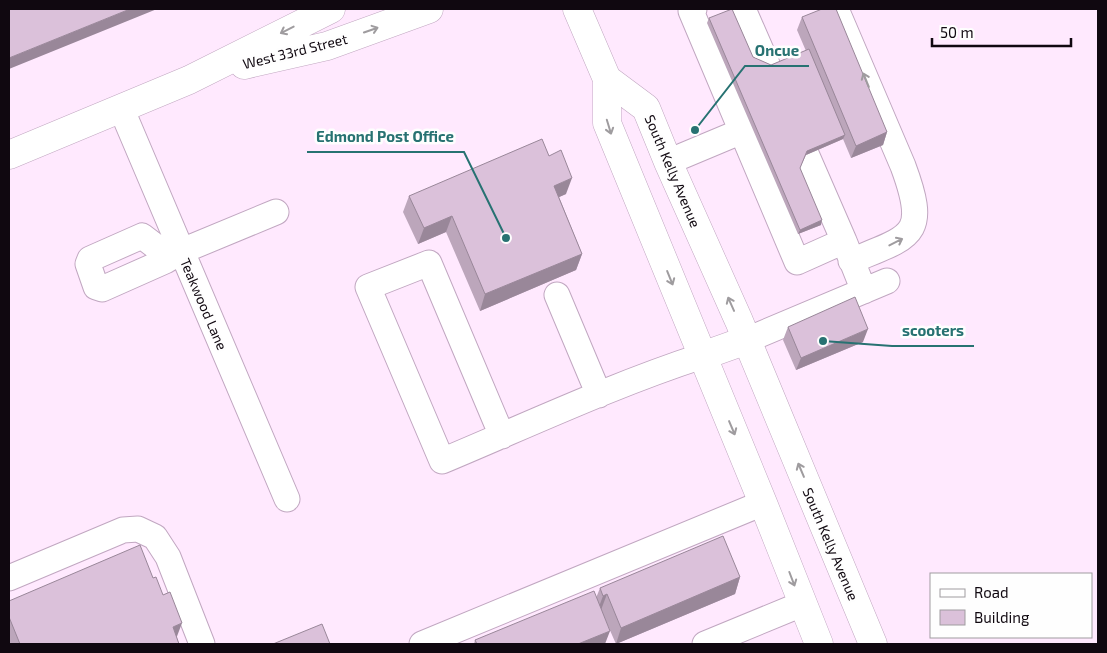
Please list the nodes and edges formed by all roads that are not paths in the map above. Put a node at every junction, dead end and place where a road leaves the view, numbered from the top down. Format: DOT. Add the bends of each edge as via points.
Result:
graph roads {
  1 [pos="331,9"];
  2 [pos="429,9"];
  3 [pos="577,9"];
  4 [pos="694,9"];
  5 [pos="836,9"];
  6 [pos="607,79"];
  7 [pos="189,80"];
  8 [pos="757,104"];
  9 [pos="121,108"];
  10 [pos="9,155"];
  11 [pos="668,162"];
  12 [pos="276,212"];
  13 [pos="848,251"];
  14 [pos="173,256"];
  15 [pos="887,281"];
  16 [pos="864,291"];
  17 [pos="557,295"];
  18 [pos="747,340"];
  19 [pos="702,356"];
  20 [pos="599,395"];
  21 [pos="502,436"];
  22 [pos="288,499"];
  23 [pos="763,503"];
  24 [pos="9,578"];
  25 [pos="802,604"];
  26 [pos="202,644"];
  27 [pos="422,644"];
  28 [pos="705,644"];
  29 [pos="819,644"];
  30 [pos="873,644"];
  1 -- 7 [label="main road, West 33rd Street, one-way"];
  7 -- 2 [label="main road, West 33rd Street, one-way" via="327,46"];
  3 -- 6 [label="main road"];
  4 -- 8 [label="street" via="692,11"];
  13 -- 5 [label="street, one-way" via="904,238 912,228 916,213 903,166"];
  6 -- 11 [label="main road, South Kelly Avenue" via="646,108"];
  6 -- 19 [label="main road, one-way" via="607,123"];
  7 -- 9 [label="main road, West 33rd Street"];
  8 -- 11 [label="street"];
  8 -- 13 [label="street"];
  8 -- 13 [label="street" via="797,262"];
  9 -- 10 [label="main road, West 33rd Street"];
  9 -- 14 [label="street, Teakwood Lane"];
  18 -- 11 [label="main road, South Kelly Avenue, one-way"];
  12 -- 14 [label="street"];
  13 -- 16 [label="street"];
  14 -- 22 [label="street, Teakwood Lane"];
  15 -- 16 [label="street"];
  16 -- 18 [label="street"];
  17 -- 20 [label="street"];
  18 -- 19 [label="main road"];
  30 -- 18 [label="main road, South Kelly Avenue, one-way"];
  19 -- 20 [label="street"];
  19 -- 23 [label="main road, one-way"];
  20 -- 21 [label="street"];
  21 -- 21 [label="street" via="442,461 368,287 429,263"];
  23 -- 25 [label="main road, one-way"];
  23 -- 27 [label="street"];
  24 -- 26 [label="street" via="123,530 138,529 154,538 168,557"];
  25 -- 28 [label="street"];
  25 -- 29 [label="main road"];
}
